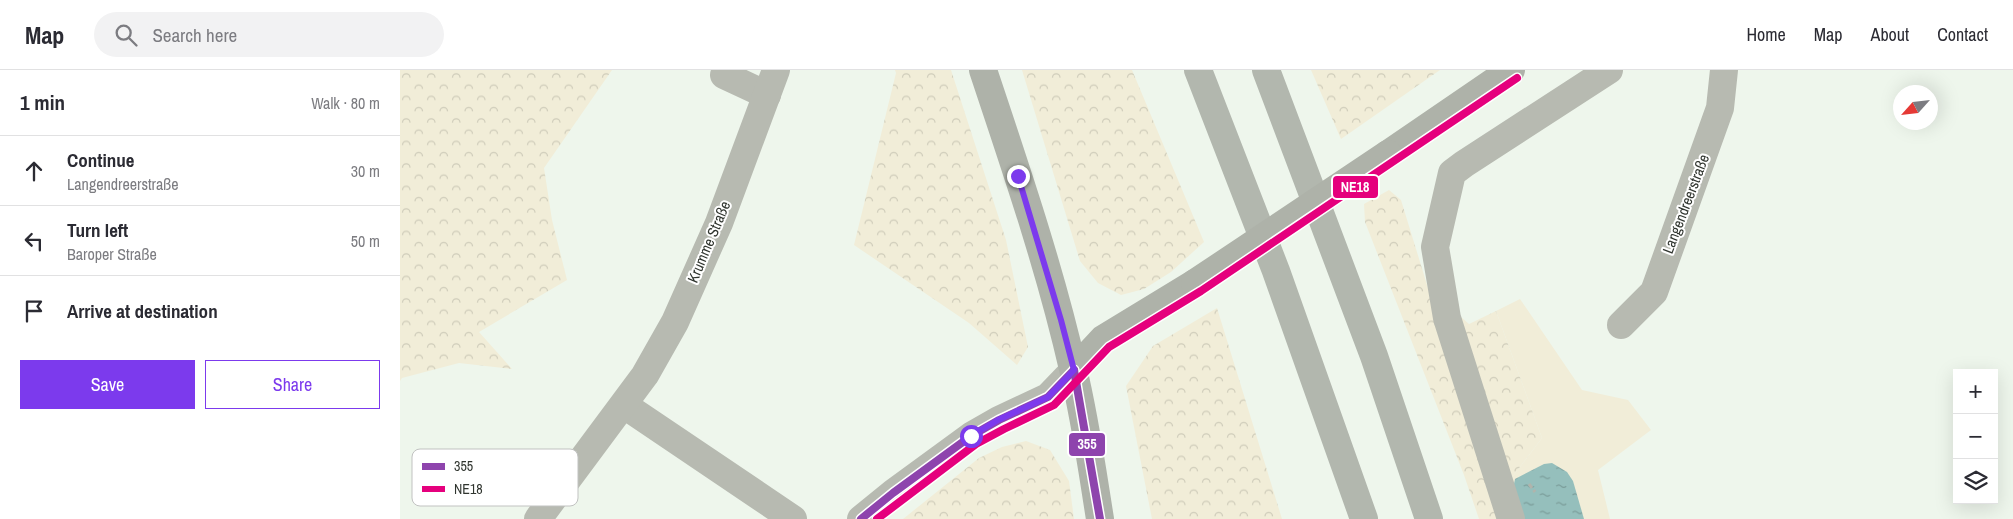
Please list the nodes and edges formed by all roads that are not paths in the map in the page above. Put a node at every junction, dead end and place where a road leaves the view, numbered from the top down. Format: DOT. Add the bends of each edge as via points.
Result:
graph roads {
  1 [pos="776,70"];
  2 [pos="983,70"];
  3 [pos="1198,70"];
  4 [pos="1266,70"];
  5 [pos="1511,70"];
  6 [pos="1609,70"];
  7 [pos="1724,70"];
  8 [pos="724,75"];
  9 [pos="767,95"];
  10 [pos="1621,325"];
  11 [pos="1074,370"];
  12 [pos="624,405"];
  13 [pos="578,466"];
  14 [pos="548,506"];
  15 [pos="538,519"];
  16 [pos="794,519"];
  17 [pos="861,519"];
  18 [pos="1100,519"];
  19 [pos="1364,519"];
  20 [pos="1430,519"];
  21 [pos="1511,519"];
  1 -- 9 [label="street, Krumme Straße"];
  2 -- 11 [label="main road" via="1018,176"];
  3 -- 19 [label="highway" via="1276,271"];
  4 -- 20 [label="highway" via="1374,356"];
  5 -- 11 [label="main road, bridge" via="1195,283 1104,339"];
  6 -- 21 [label="street" via="1452,173 1442,213 1435,248 1447,318"];
  7 -- 10 [label="street, Langendreerstraße" via="1720,108 1654,292"];
  8 -- 9 [label="street"];
  9 -- 12 [label="street, Krumme Straße" via="719,223 675,322"];
  11 -- 17 [label="street" via="1048,397 971,436"];
  11 -- 18 [label="main road"];
  12 -- 13 [label="street, Krumme Straße"];
  12 -- 16 [label="street"];
  14 -- 15 [label="street, Krumme Straße"];
}
